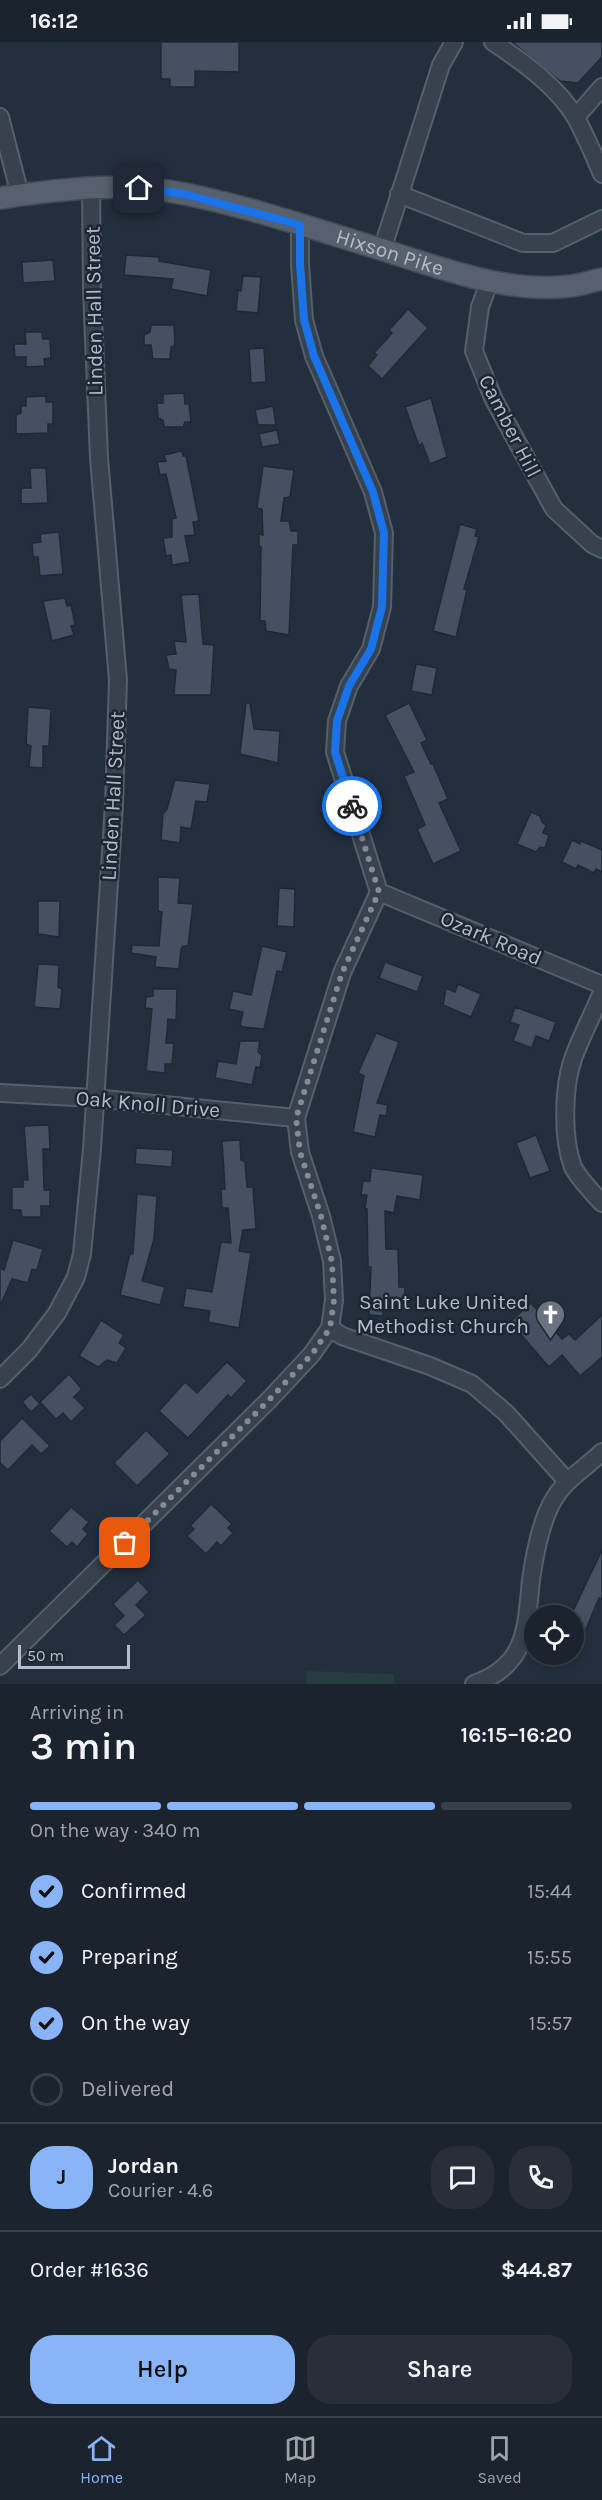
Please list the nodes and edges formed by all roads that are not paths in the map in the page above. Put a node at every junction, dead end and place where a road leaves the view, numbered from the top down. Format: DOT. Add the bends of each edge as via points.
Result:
graph roads {
  1 [pos="454,42"];
  2 [pos="493,42"];
  3 [pos="602,87"];
  4 [pos="0,117"];
  5 [pos="576,117"];
  6 [pos="602,174"];
  7 [pos="91,186"];
  8 [pos="399,194"];
  9 [pos="10,196"];
  10 [pos="602,219"];
  11 [pos="300,225"];
  12 [pos="382,250"];
  13 [pos="602,279"];
  14 [pos="490,280"];
  15 [pos="602,549"];
  16 [pos="379,892"];
  17 [pos="602,985"];
  18 [pos="602,992"];
  19 [pos="0,1093"];
  20 [pos="94,1098"];
  21 [pos="296,1118"];
  22 [pos="602,1203"];
  23 [pos="330,1328"];
  24 [pos="0,1379"];
  25 [pos="602,1452"];
  26 [pos="566,1480"];
  27 [pos="0,1666"];
  28 [pos="474,1684"];
  1 -- 8 [label="street" via="441,65"];
  2 -- 5 [label="street" via="525,65"];
  3 -- 5 [label="street"];
  4 -- 9 [label="street"];
  5 -- 6 [label="street"];
  7 -- 9 [label="main road, Hixson Pike"];
  7 -- 11 [label="main road, Hixson Pike" via="184,194"];
  7 -- 20 [label="street, Linden Hall Street" via="99,458 118,680 114,804"];
  8 -- 10 [label="street" via="523,243 553,243"];
  8 -- 12 [label="street"];
  11 -- 12 [label="main road, Hixson Pike"];
  11 -- 16 [label="street" via="304,320 314,356 373,492 384,533 382,607 371,649 349,686 337,721 335,752"];
  12 -- 14 [label="main road, Hixson Pike"];
  13 -- 14 [label="main road, Hixson Pike" via="571,286 516,285"];
  14 -- 15 [label="street, Camber Hill" via="480,307 474,351 494,400 554,509 591,544"];
  16 -- 17 [label="street, Ozark Road"];
  16 -- 21 [label="street" via="342,973"];
  18 -- 22 [label="street" via="573,1058 566,1120 574,1167"];
  19 -- 20 [label="street, Oak Knoll Drive"];
  20 -- 21 [label="street, Oak Knoll Drive"];
  20 -- 24 [label="street, Linden Hall Street" via="86,1221 76,1277 57,1313"];
  21 -- 23 [label="street" via="300,1152 332,1262 334,1300"];
  23 -- 26 [label="street" via="471,1384 506,1413"];
  23 -- 27 [label="street" via="312,1354 269,1400"];
  25 -- 26 [label="street"];
  26 -- 28 [label="street" via="548,1511 539,1540 528,1622 517,1653 503,1668"];
}
